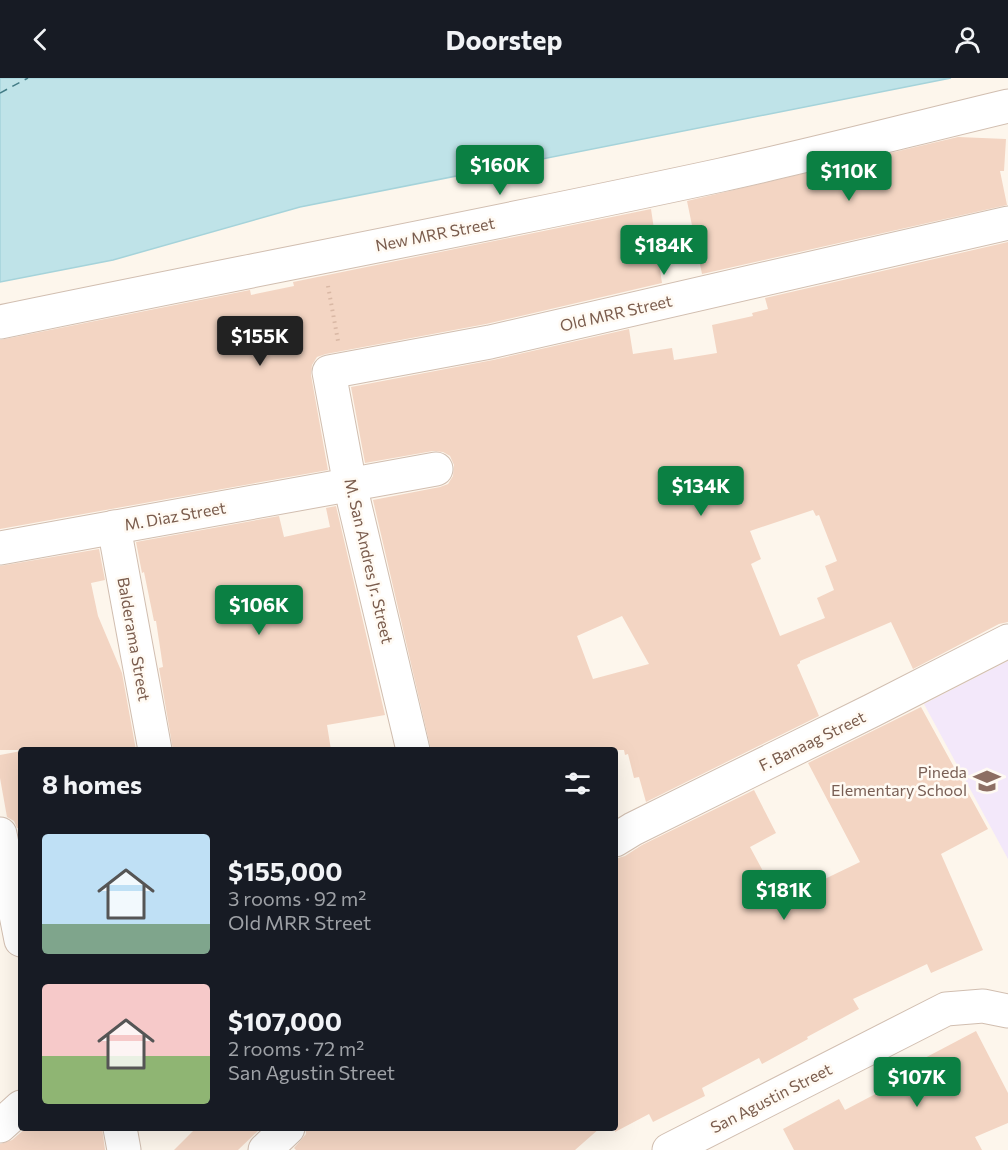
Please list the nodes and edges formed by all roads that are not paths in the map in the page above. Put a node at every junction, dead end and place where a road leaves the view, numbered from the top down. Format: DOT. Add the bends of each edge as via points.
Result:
graph roads {
  1 [pos="1008,106"];
  2 [pos="1008,223"];
  3 [pos="0,322"];
  4 [pos="336,370"];
  5 [pos="436,469"];
  6 [pos="350,485"];
  7 [pos="114,527"];
  8 [pos="0,548"];
  9 [pos="1008,641"];
  10 [pos="154,747"];
  11 [pos="412,747"];
  12 [pos="621,832"];
  13 [pos="0,834"];
  14 [pos="18,925"];
  15 [pos="1008,1011"];
  16 [pos="18,1110"];
  17 [pos="0,1126"];
  18 [pos="121,1131"];
  19 [pos="285,1131"];
  20 [pos="124,1150"];
  21 [pos="265,1150"];
  22 [pos="669,1150"];
  1 -- 3 [label="street, New MRR Street" via="724,174"];
  2 -- 4 [label="street, Old MRR Street" via="490,342"];
  4 -- 6 [label="street, M. San Andres Jr. Street"];
  5 -- 6 [label="street, M. Diaz Street"];
  6 -- 7 [label="street, M. Diaz Street"];
  6 -- 11 [label="street, M. San Andres Jr. Street"];
  7 -- 8 [label="street, M. Diaz Street"];
  7 -- 10 [label="street, Balderama Street"];
  9 -- 12 [label="street, F. Banaag Street" via="873,711"];
  13 -- 14 [label="street"];
  15 -- 22 [label="street, San Agustin Street" via="983,1006 946,1009"];
  16 -- 17 [label="street"];
  18 -- 20 [label="street"];
  19 -- 21 [label="street"];
}
